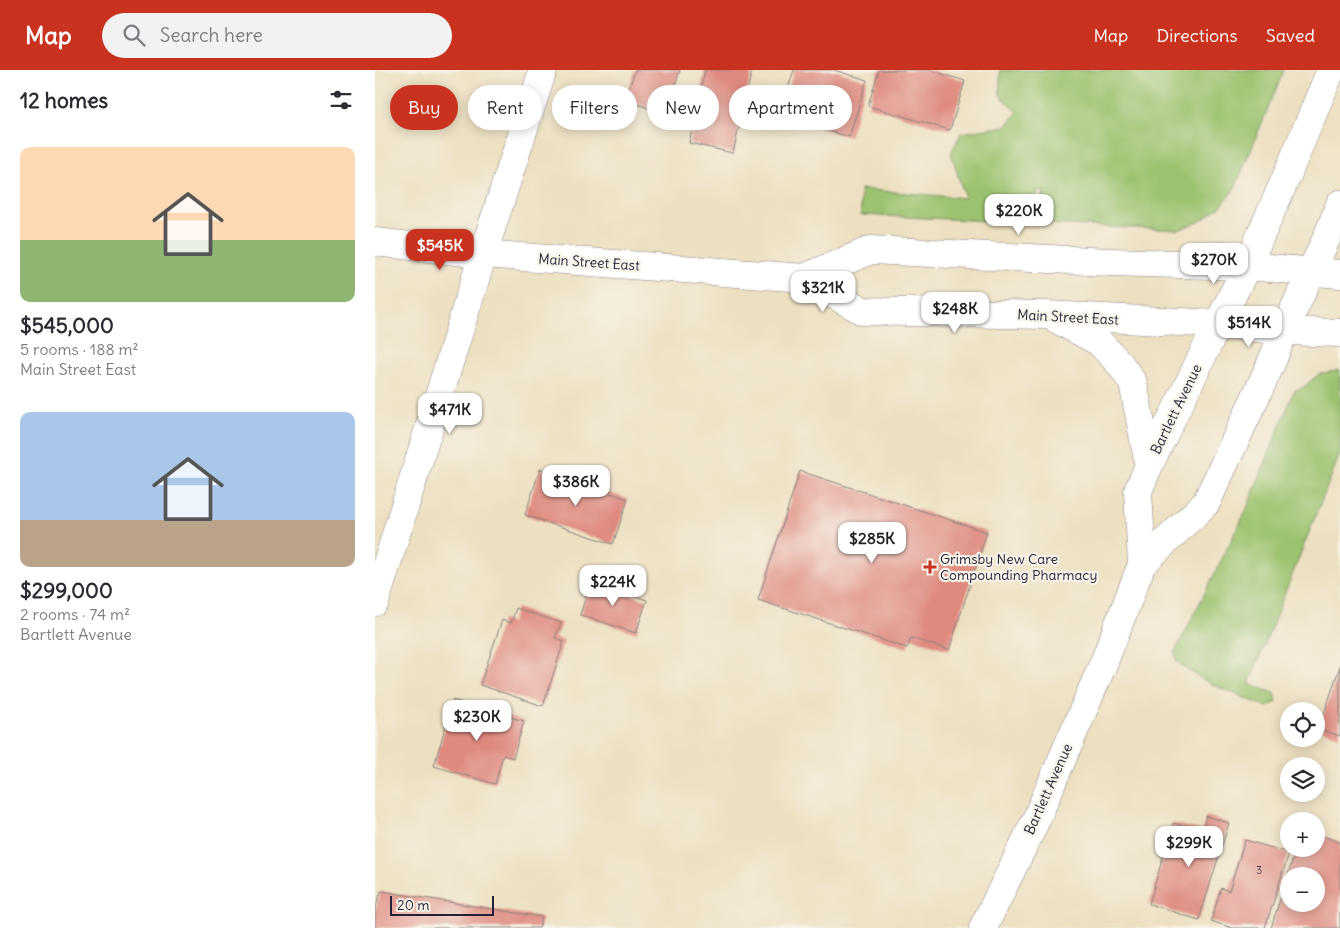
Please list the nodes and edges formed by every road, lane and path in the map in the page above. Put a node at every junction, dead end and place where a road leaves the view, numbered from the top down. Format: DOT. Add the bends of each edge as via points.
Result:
graph roads {
  1 [pos="543,70"];
  2 [pos="1331,70"];
  3 [pos="1037,200"];
  4 [pos="1340,204"];
  5 [pos="1035,227"];
  6 [pos="375,242"];
  7 [pos="483,254"];
  8 [pos="1247,266"];
  9 [pos="1311,271"];
  10 [pos="1340,274"];
  11 [pos="804,278"];
  12 [pos="1048,315"];
  13 [pos="1218,324"];
  14 [pos="1284,330"];
  15 [pos="1340,333"];
  16 [pos="1149,465"];
  17 [pos="1142,564"];
  18 [pos="375,602"];
  19 [pos="984,928"];
  1 -- 7 [label="main road"];
  2 -- 8 [label="main road, Bartlett Avenue"];
  3 -- 5 [label="path"];
  4 -- 9 [label="main road, Bartlett Avenue"];
  6 -- 7 [label="main road, Main Street East"];
  7 -- 11 [label="main road, Main Street East"];
  7 -- 18 [label="main road"];
  8 -- 9 [label="main road, Main Street East"];
  8 -- 11 [label="main road, Main Street East" via="871,250"];
  8 -- 13 [label="main road, Bartlett Avenue"];
  9 -- 10 [label="main road, Main Street East"];
  9 -- 14 [label="main road, Bartlett Avenue"];
  11 -- 12 [label="main road, Main Street East" via="863,311"];
  12 -- 13 [label="main road, Main Street East"];
  12 -- 16 [label="main road" via="1099,342 1133,383"];
  13 -- 14 [label="main road, Main Street East"];
  13 -- 16 [label="main road, Bartlett Avenue"];
  14 -- 15 [label="main road, Main Street East"];
  14 -- 17 [label="main road, Bartlett Avenue" via="1206,503"];
  16 -- 17 [label="main road, Bartlett Avenue" via="1138,491"];
  17 -- 19 [label="main road, Bartlett Avenue" via="1035,822"];
}
